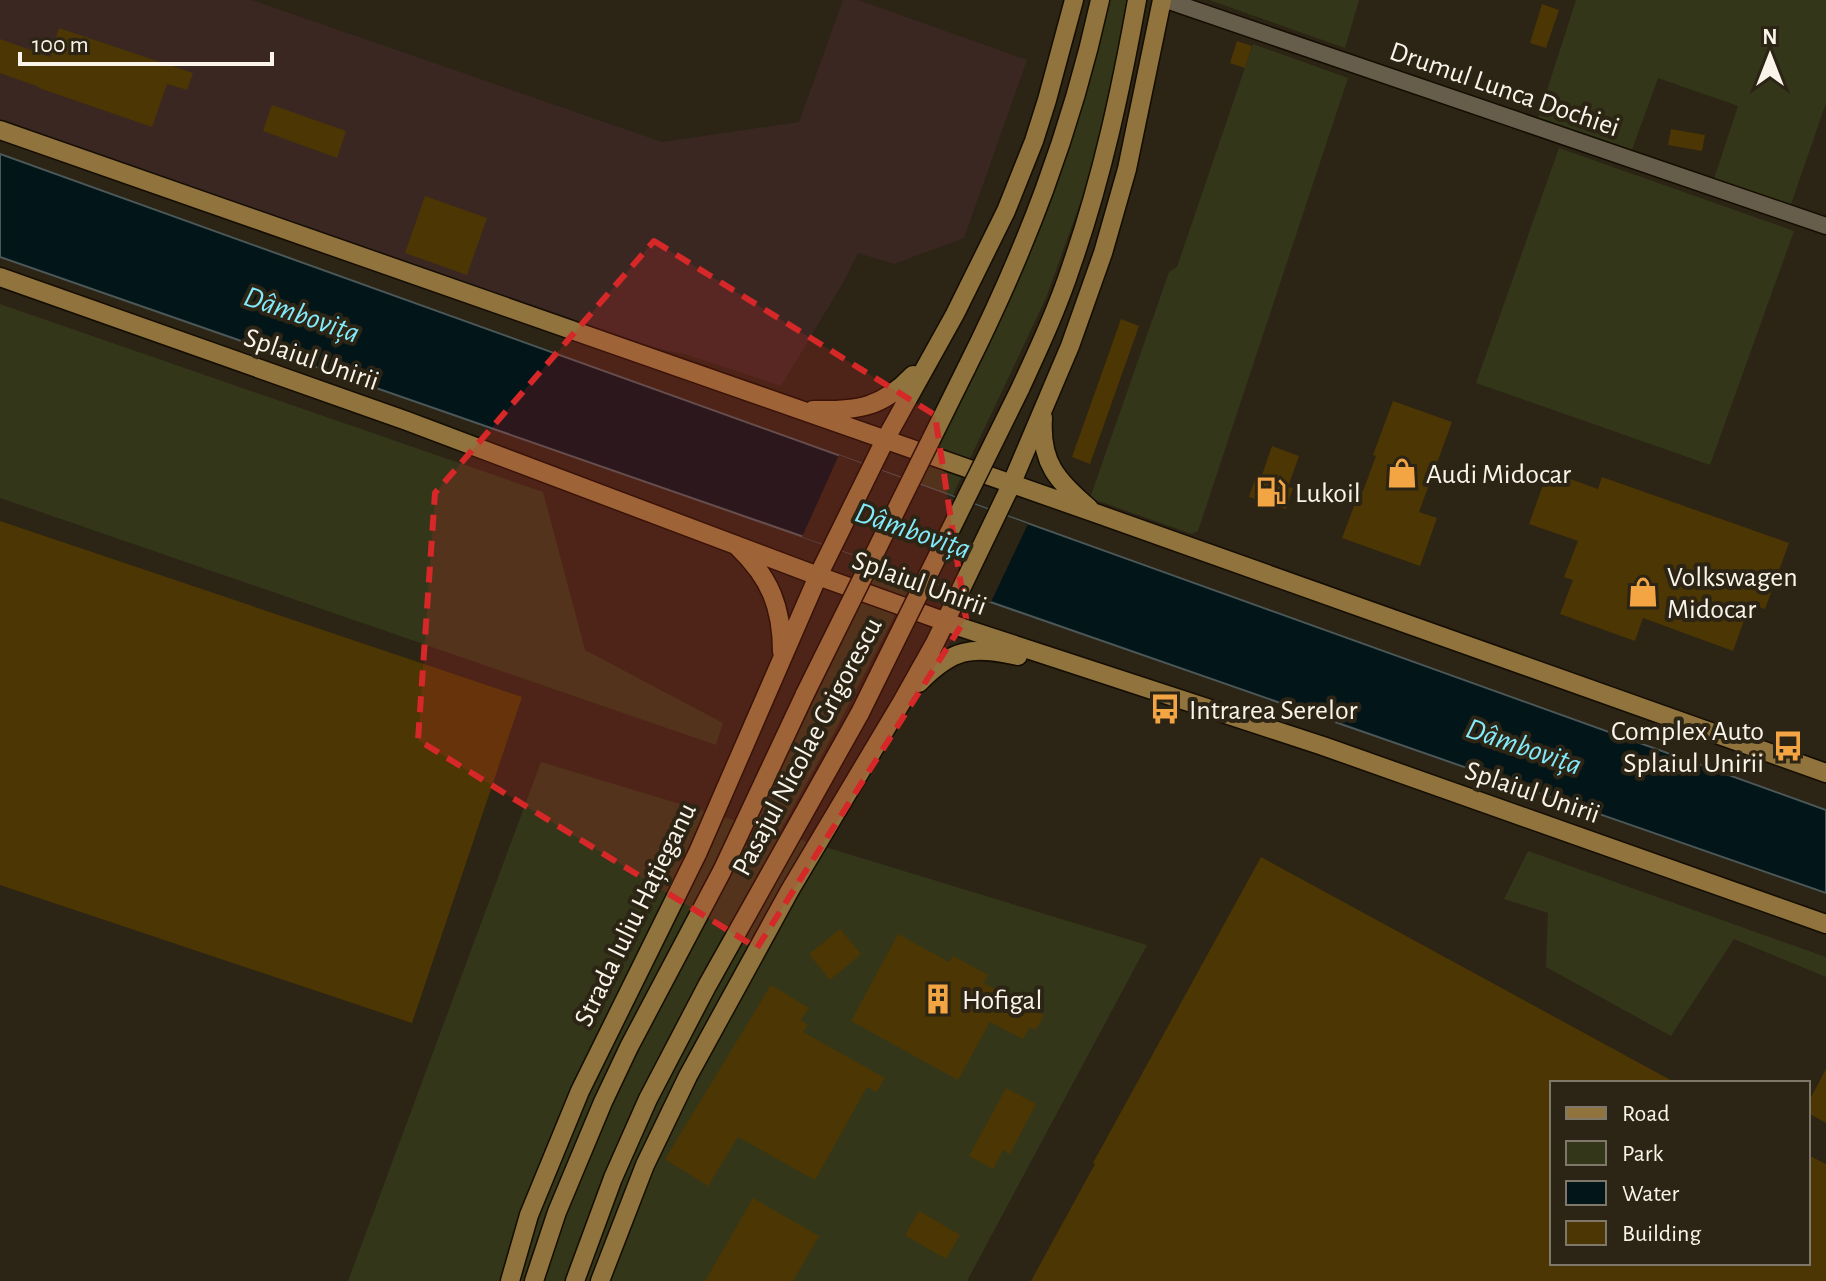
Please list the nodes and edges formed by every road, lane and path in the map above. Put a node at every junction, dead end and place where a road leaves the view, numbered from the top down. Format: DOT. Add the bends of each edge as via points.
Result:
graph roads {
  1 [pos="1074,0"];
  2 [pos="1100,0"];
  3 [pos="1137,0"];
  4 [pos="1164,0"];
  5 [pos="0,130"];
  6 [pos="1826,226"];
  7 [pos="0,277"];
  8 [pos="933,352"];
  9 [pos="1043,409"];
  10 [pos="799,410"];
  11 [pos="885,440"];
  12 [pos="1011,485"];
  13 [pos="1098,514"];
  14 [pos="734,543"];
  15 [pos="818,576"];
  16 [pos="946,621"];
  17 [pos="782,659"];
  18 [pos="1069,664"];
  19 [pos="903,700"];
  20 [pos="1826,773"];
  21 [pos="1826,924"];
  22 [pos="510,1281"];
  23 [pos="534,1281"];
  24 [pos="575,1281"];
  25 [pos="600,1281"];
  1 -- 8 [label="main road" via="1024,170"];
  2 -- 23 [label="main road, Pasajul Nicolae Grigorescu, bridge" via="1042,200 1002,296 722,871 629,1047 557,1212"];
  3 -- 24 [label="main road, Pasajul Nicolae Grigorescu, bridge" via="1086,220 1065,286 1020,389 860,713 633,1129"];
  4 -- 6 [label="street, Drumul Lunca Dochiei"];
  4 -- 9 [label="main road" via="1111,226"];
  5 -- 10 [label="main road"];
  7 -- 14 [label="main road, Splaiul Unirii"];
  8 -- 10 [label="main road" via="905,383 873,405"];
  8 -- 11 [label="main road, Strada Iuliu Hațieganu"];
  9 -- 12 [label="main road"];
  9 -- 13 [label="main road" via="1048,462 1063,485"];
  10 -- 11 [label="main road"];
  11 -- 12 [label="main road"];
  11 -- 15 [label="main road, Strada Iuliu Hațieganu"];
  12 -- 13 [label="main road"];
  12 -- 16 [label="main road"];
  13 -- 20 [label="main road"];
  14 -- 15 [label="main road, Splaiul Unirii"];
  14 -- 17 [label="main road" via="758,568 773,595"];
  15 -- 16 [label="main road, Splaiul Unirii"];
  15 -- 17 [label="main road, Strada Iuliu Hațieganu"];
  16 -- 18 [label="main road, Splaiul Unirii"];
  16 -- 19 [label="main road"];
  17 -- 22 [label="main road, Strada Iuliu Hațieganu" via="685,880 580,1091 529,1215"];
  18 -- 19 [label="main road" via="962,652 941,662"];
  18 -- 21 [label="main road, Splaiul Unirii" via="1323,746"];
  19 -- 25 [label="main road" via="796,879 688,1076 645,1165"];
}
